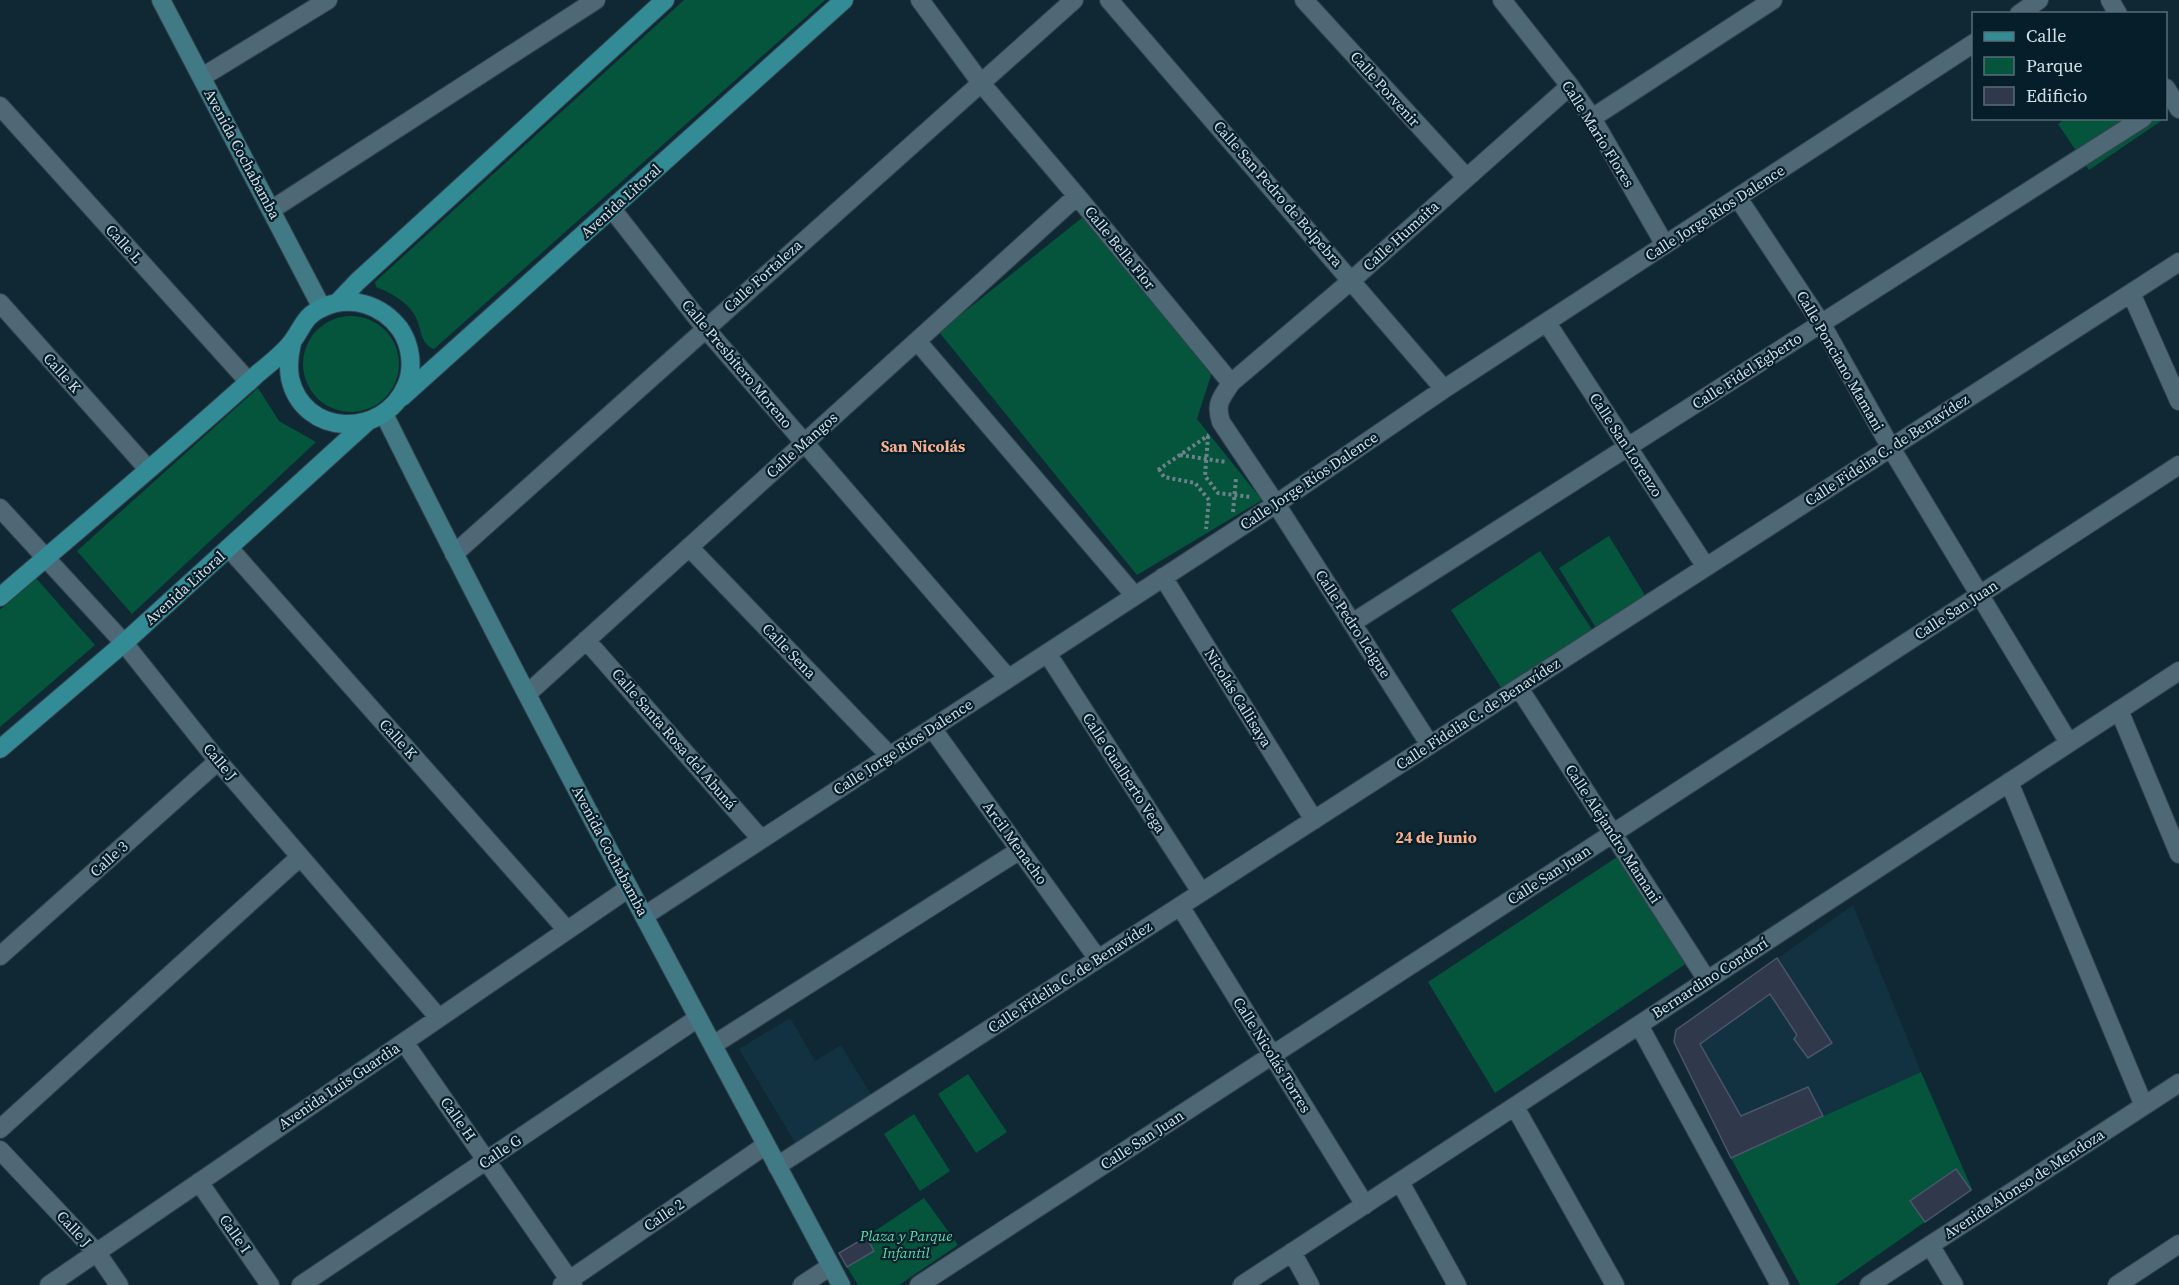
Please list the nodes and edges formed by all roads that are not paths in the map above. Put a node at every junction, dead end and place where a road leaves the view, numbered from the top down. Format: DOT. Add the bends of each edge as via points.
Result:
graph roads {
  1 [pos="161,0"];
  2 [pos="597,0"];
  3 [pos="665,0"];
  4 [pos="844,0"];
  5 [pos="920,0"];
  6 [pos="1074,0"];
  7 [pos="1110,0"];
  8 [pos="1304,0"];
  9 [pos="1502,0"];
  10 [pos="1773,0"];
  11 [pos="2039,0"];
  12 [pos="320,2"];
  13 [pos="2022,12"];
  14 [pos="1972,44"];
  15 [pos="202,77"];
  16 [pos="981,83"];
  17 [pos="1570,86"];
  18 [pos="0,106"];
  19 [pos="1592,118"];
  20 [pos="2140,120"];
  21 [pos="1466,177"];
  22 [pos="1077,196"];
  23 [pos="1738,198"];
  24 [pos="612,209"];
  25 [pos="271,210"];
  26 [pos="1665,245"];
  27 [pos="2179,262"];
  28 [pos="1352,280"];
  29 [pos="2131,293"];
  30 [pos="0,303"];
  31 [pos="330,306"];
  32 [pos="1547,323"];
  33 [pos="1821,323"];
  34 [pos="705,328"];
  35 [pos="917,341"];
  36 [pos="292,343"];
  37 [pos="249,382"];
  38 [pos="1232,383"];
  39 [pos="1444,390"];
  40 [pos="2177,390"];
  41 [pos="398,401"];
  42 [pos="384,414"];
  43 [pos="367,422"];
  44 [pos="804,443"];
  45 [pos="1628,447"];
  46 [pos="1890,448"];
  47 [pos="2179,465"];
  48 [pos="148,469"];
  49 [pos="1276,504"];
  50 [pos="0,508"];
  51 [pos="689,547"];
  52 [pos="229,548"];
  53 [pos="454,554"];
  54 [pos="46,558"];
  55 [pos="1706,567"];
  56 [pos="1163,577"];
  57 [pos="1979,595"];
  58 [pos="1135,596"];
  59 [pos="0,597"];
  60 [pos="1352,623"];
  61 [pos="586,640"];
  62 [pos="124,643"];
  63 [pos="1047,653"];
  64 [pos="2179,671"];
  65 [pos="1008,678"];
  66 [pos="1519,688"];
  67 [pos="527,694"];
  68 [pos="2119,710"];
  69 [pos="932,728"];
  70 [pos="2069,743"];
  71 [pos="1430,745"];
  72 [pos="0,749"];
  73 [pos="890,756"];
  74 [pos="218,762"];
  75 [pos="2009,782"];
  76 [pos="1314,820"];
  77 [pos="1612,833"];
  78 [pos="761,839"];
  79 [pos="1020,850"];
  80 [pos="2179,854"];
  81 [pos="300,857"];
  82 [pos="628,888"];
  83 [pos="1201,892"];
  84 [pos="1180,906"];
  85 [pos="644,916"];
  86 [pos="567,930"];
  87 [pos="0,956"];
  88 [pos="1098,959"];
  89 [pos="1707,980"];
  90 [pos="439,1018"];
  91 [pos="698,1018"];
  92 [pos="1639,1025"];
  93 [pos="404,1042"];
  94 [pos="713,1046"];
  95 [pos="1272,1055"];
  96 [pos="2179,1083"];
  97 [pos="1515,1107"];
  98 [pos="2144,1107"];
  99 [pos="0,1130"];
  100 [pos="766,1145"];
  101 [pos="0,1150"];
  102 [pos="487,1161"];
  103 [pos="777,1166"];
  104 [pos="199,1182"];
  105 [pos="1400,1182"];
  106 [pos="1365,1205"];
  107 [pos="2179,1244"];
  108 [pos="1930,1245"];
  109 [pos="1292,1252"];
  110 [pos="97,1253"];
  111 [pos="831,1266"];
  112 [pos="568,1283"];
  113 [pos="49,1285"];
  114 [pos="119,1285"];
  115 [pos="270,1285"];
  116 [pos="302,1285"];
  117 [pos="802,1285"];
  118 [pos="841,1285"];
  119 [pos="919,1285"];
  120 [pos="1242,1285"];
  121 [pos="1310,1285"];
  122 [pos="1457,1285"];
  123 [pos="1615,1285"];
  124 [pos="1780,1285"];
  125 [pos="1869,1285"];
  126 [pos="1954,1285"];
  127 [pos="2117,1285"];
  1 -- 15 [label="main road, Avenida Cochabamba"];
  2 -- 25 [label="street"];
  3 -- 31 [label="main road"];
  4 -- 24 [label="main road, Avenida Litoral"];
  5 -- 16 [label="street, Calle Bella Flor"];
  6 -- 16 [label="street, Calle Fortaleza"];
  7 -- 28 [label="street, Calle San Pedro de Bolpebra"];
  8 -- 21 [label="street, Calle Porvenir"];
  9 -- 17 [label="street, Calle Mario Flores"];
  10 -- 19 [label="street"];
  11 -- 13 [label="street"];
  12 -- 15 [label="street"];
  14 -- 23 [label="street, Calle Jorge Ríos Dalence"];
  15 -- 25 [label="main road, Avenida Cochabamba"];
  16 -- 22 [label="street, Calle Bella Flor"];
  16 -- 34 [label="street, Calle Fortaleza"];
  17 -- 19 [label="street, Calle Mario Flores"];
  17 -- 21 [label="street, Calle Humaita"];
  18 -- 37 [label="street, Calle L"];
  19 -- 26 [label="street, Calle Mario Flores"];
  20 -- 33 [label="street, Calle Fidel Egberto"];
  21 -- 28 [label="street, Calle Humaita"];
  22 -- 35 [label="street, Calle Mangos"];
  22 -- 38 [label="street, Calle Bella Flor"];
  23 -- 26 [label="street, Calle Jorge Ríos Dalence"];
  23 -- 33 [label="street, Calle Ponciano Mamani"];
  24 -- 34 [label="street, Calle Presbítero Moreno"];
  24 -- 41 [label="main road, Avenida Litoral"];
  25 -- 31 [label="main road, Avenida Cochabamba"];
  26 -- 32 [label="street, Calle Jorge Ríos Dalence"];
  27 -- 29 [label="street, Calle Fidelia C. de Benavídez"];
  28 -- 38 [label="street, Calle Humaita"];
  28 -- 39 [label="street, Calle San Pedro de Bolpebra"];
  29 -- 40 [label="street"];
  29 -- 46 [label="street, Calle Fidelia C. de Benavídez"];
  30 -- 48 [label="street, Calle K"];
  31 -- 36 [label="main road" via="304,323"];
  31 -- 41 [label="main road" via="360,303 382,311 394,321 409,349 411,364"];
  32 -- 39 [label="street, Calle Jorge Ríos Dalence"];
  32 -- 45 [label="street, Calle San Lorenzo"];
  33 -- 45 [label="street, Calle Fidel Egberto"];
  33 -- 46 [label="street, Calle Ponciano Mamani"];
  34 -- 44 [label="street, Calle Presbítero Moreno"];
  34 -- 53 [label="street, Calle Fortaleza"];
  35 -- 44 [label="street, Calle Mangos"];
  35 -- 58 [label="street"];
  36 -- 37 [label="main road"];
  36 -- 43 [label="main road" via="288,362 291,381 312,412 329,422"];
  37 -- 48 [label="main road"];
  38 -- 49 [label="street" via="1219,400 1221,422"];
  39 -- 49 [label="street, Calle Jorge Ríos Dalence"];
  41 -- 42 [label="main road"];
  42 -- 43 [label="main road"];
  42 -- 53 [label="main road, Avenida Cochabamba"];
  43 -- 52 [label="main road, Avenida Litoral"];
  44 -- 51 [label="street, Calle Mangos"];
  44 -- 65 [label="street, Calle Presbítero Moreno"];
  45 -- 55 [label="street, Calle San Lorenzo"];
  45 -- 60 [label="street, Calle Fidel Egberto"];
  46 -- 55 [label="street, Calle Fidelia C. de Benavídez"];
  46 -- 57 [label="street, Calle Ponciano Mamani"];
  47 -- 57 [label="street, Calle San Juan"];
  48 -- 54 [label="main road"];
  49 -- 56 [label="street, Calle Jorge Ríos Dalence"];
  49 -- 60 [label="street, Calle Pedro Leigue"];
  50 -- 54 [label="street, Calle J"];
  51 -- 61 [label="street, Calle Mangos"];
  51 -- 73 [label="street, Calle Sena"];
  52 -- 62 [label="main road, Avenida Litoral"];
  52 -- 86 [label="street, Calle K"];
  53 -- 67 [label="main road, Avenida Cochabamba"];
  54 -- 59 [label="main road"];
  54 -- 62 [label="street, Calle J"];
  55 -- 66 [label="street, Calle Fidelia C. de Benavídez"];
  56 -- 58 [label="street, Calle Jorge Ríos Dalence"];
  56 -- 76 [label="street, Nicolás Callisaya"];
  57 -- 70 [label="street, Calle Ponciano Mamani"];
  57 -- 77 [label="street, Calle San Juan"];
  58 -- 63 [label="street, Calle Jorge Ríos Dalence"];
  60 -- 71 [label="street, Calle Pedro Leigue"];
  61 -- 67 [label="street, Calle Mangos"];
  61 -- 78 [label="street, Calle Santa Rosa del Abuná"];
  62 -- 72 [label="main road, Avenida Litoral"];
  62 -- 74 [label="street, Calle J"];
  63 -- 65 [label="street, Calle Jorge Ríos Dalence"];
  63 -- 83 [label="street, Calle Gualberto Vega"];
  64 -- 68 [label="street, Bernardino Condorí"];
  65 -- 69 [label="street, Calle Jorge Ríos Dalence"];
  66 -- 71 [label="street, Calle Fidelia C. de Benavídez"];
  66 -- 77 [label="street, Calle Alejandro Mamani"];
  67 -- 82 [label="main road, Avenida Cochabamba"];
  68 -- 70 [label="street, Bernardino Condorí"];
  68 -- 80 [label="street"];
  69 -- 73 [label="street, Calle Jorge Ríos Dalence"];
  69 -- 79 [label="street, Arcil Menacho"];
  70 -- 75 [label="street, Bernardino Condorí"];
  71 -- 76 [label="street, Calle Fidelia C. de Benavídez"];
  73 -- 78 [label="street, Calle Jorge Ríos Dalence"];
  74 -- 81 [label="street, Calle J"];
  74 -- 87 [label="street, Calle 3"];
  75 -- 89 [label="street, Bernardino Condorí"];
  75 -- 98 [label="street"];
  76 -- 83 [label="street, Calle Fidelia C. de Benavídez"];
  77 -- 89 [label="street, Calle Alejandro Mamani"];
  77 -- 95 [label="street, Calle San Juan"];
  78 -- 85 [label="street, Calle Jorge Ríos Dalence"];
  79 -- 88 [label="street, Arcil Menacho"];
  79 -- 94 [label="street"];
  81 -- 90 [label="street, Calle J"];
  81 -- 99 [label="street"];
  82 -- 85 [label="main road, Avenida Cochabamba"];
  82 -- 86 [label="street, Avenida Luis Guardia"];
  83 -- 84 [label="street, Calle Fidelia C. de Benavídez"];
  84 -- 88 [label="street, Calle Fidelia C. de Benavídez"];
  84 -- 95 [label="street, Calle Nicolás Torres"];
  85 -- 91 [label="main road, Avenida Cochabamba"];
  86 -- 90 [label="street, Avenida Luis Guardia"];
  88 -- 103 [label="street, Calle Fidelia C. de Benavídez"];
  89 -- 92 [label="street, Bernardino Condorí"];
  90 -- 93 [label="street, Avenida Luis Guardia"];
  91 -- 94 [label="main road, Avenida Cochabamba"];
  91 -- 102 [label="street, Calle G"];
  92 -- 97 [label="street, Bernardino Condorí"];
  92 -- 124 [label="street"];
  93 -- 102 [label="street, Calle H"];
  93 -- 104 [label="street, Avenida Luis Guardia"];
  94 -- 100 [label="main road, Avenida Cochabamba"];
  95 -- 106 [label="street, Calle Nicolás Torres"];
  95 -- 119 [label="street, Calle San Juan"];
  96 -- 98 [label="street, Avenida Alonso de Mendoza"];
  97 -- 105 [label="street, Bernardino Condorí"];
  97 -- 123 [label="street"];
  98 -- 108 [label="street, Avenida Alonso de Mendoza"];
  100 -- 103 [label="main road, Avenida Cochabamba"];
  100 -- 112 [label="street, Calle 2"];
  101 -- 110 [label="street, Calle J"];
  102 -- 112 [label="street, Calle H"];
  102 -- 116 [label="street, Calle G"];
  103 -- 111 [label="main road, Avenida Cochabamba"];
  104 -- 110 [label="street, Avenida Luis Guardia"];
  104 -- 115 [label="street, Calle I"];
  105 -- 106 [label="street, Bernardino Condorí"];
  105 -- 122 [label="street"];
  106 -- 109 [label="street, Bernardino Condorí"];
  107 -- 127 [label="street"];
  108 -- 125 [label="street, Avenida Alonso de Mendoza"];
  108 -- 126 [label="street"];
  109 -- 120 [label="street, Bernardino Condorí"];
  109 -- 121 [label="street"];
  110 -- 113 [label="street, Avenida Luis Guardia"];
  110 -- 114 [label="street, Calle J"];
  111 -- 117 [label="street"];
  111 -- 118 [label="main road, Avenida Cochabamba"];
}
